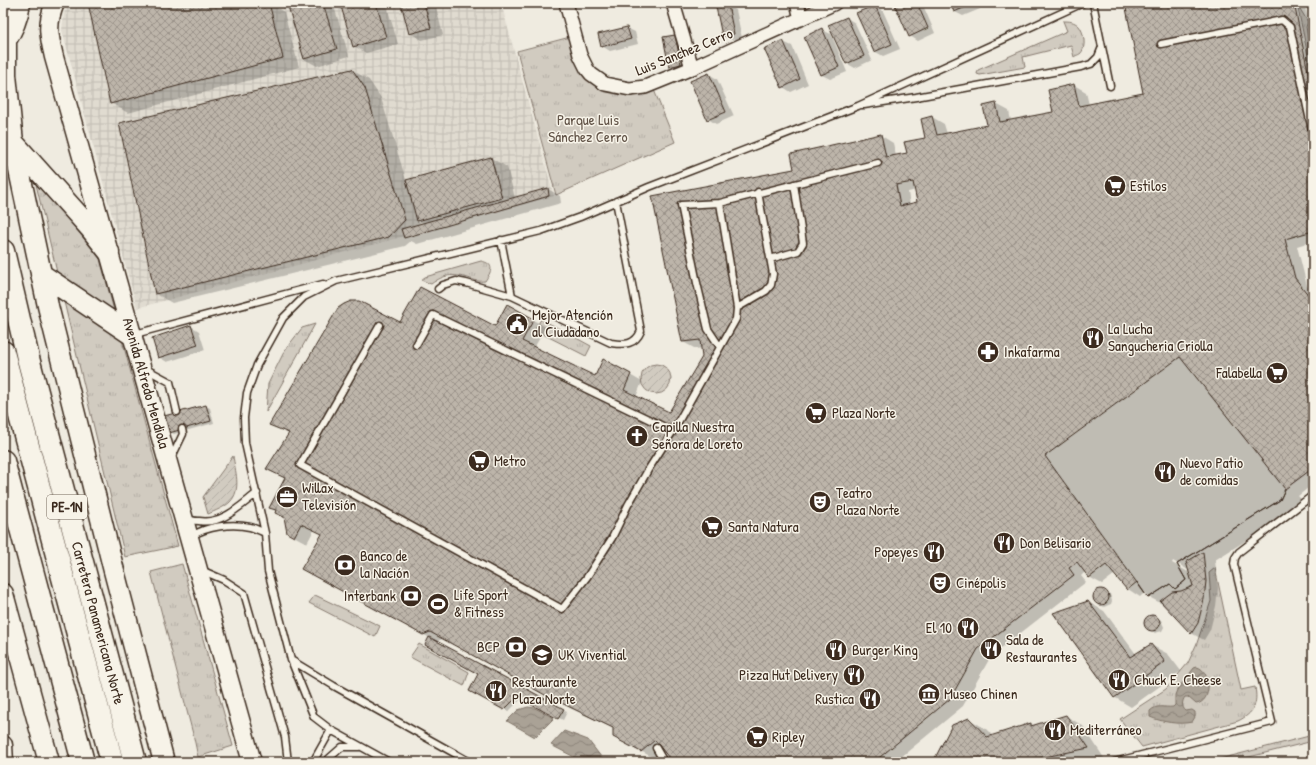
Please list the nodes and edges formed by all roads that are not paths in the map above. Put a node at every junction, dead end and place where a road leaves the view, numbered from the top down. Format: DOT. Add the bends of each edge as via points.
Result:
graph roads {
  1 [pos="20,3"];
  2 [pos="55,3"];
  3 [pos="566,3"];
  4 [pos="673,3"];
  5 [pos="797,3"];
  6 [pos="835,3"];
  7 [pos="1083,3"];
  8 [pos="1093,3"];
  9 [pos="1311,3"];
  10 [pos="1313,7"];
  11 [pos="801,18"];
  12 [pos="5,42"];
  13 [pos="1160,44"];
  14 [pos="1102,47"];
  15 [pos="692,68"];
  16 [pos="1110,86"];
  17 [pos="858,106"];
  18 [pos="1313,135"];
  19 [pos="12,142"];
  20 [pos="878,163"];
  21 [pos="794,184"];
  22 [pos="758,192"];
  23 [pos="616,201"];
  24 [pos="720,202"];
  25 [pos="501,240"];
  26 [pos="3,251"];
  27 [pos="109,252"];
  28 [pos="770,258"];
  29 [pos="41,274"];
  30 [pos="338,280"];
  31 [pos="438,289"];
  32 [pos="512,296"];
  33 [pos="737,308"];
  34 [pos="380,325"];
  35 [pos="132,335"];
  36 [pos="416,345"];
  37 [pos="720,347"];
  38 [pos="3,352"];
  39 [pos="141,366"];
  40 [pos="178,412"];
  41 [pos="182,429"];
  42 [pos="673,432"];
  43 [pos="3,461"];
  44 [pos="168,464"];
  45 [pos="257,493"];
  46 [pos="1313,494"];
  47 [pos="182,513"];
  48 [pos="265,533"];
  49 [pos="190,540"];
  50 [pos="199,569"];
  51 [pos="3,594"];
  52 [pos="291,660"];
  53 [pos="331,730"];
  54 [pos="3,745"];
  55 [pos="361,747"];
  56 [pos="656,748"];
  57 [pos="4,762"];
  58 [pos="49,762"];
  59 [pos="83,762"];
  60 [pos="112,762"];
  61 [pos="135,762"];
  62 [pos="164,762"];
  63 [pos="252,762"];
  64 [pos="288,762"];
  65 [pos="314,762"];
  66 [pos="325,762"];
  67 [pos="388,762"];
  68 [pos="470,762"];
  69 [pos="664,762"];
  70 [pos="1114,762"];
  1 -- 12 [label="main road" via="16,20"];
  2 -- 27 [label="main road, Avenida Alfredo Mendiola" via="50,14 49,35"];
  3 -- 15 [label="street, Luis Sanchez Cerro" via="584,63 591,74 605,84 638,89"];
  4 -- 15 [label="street"];
  5 -- 11 [label="street"];
  6 -- 11 [label="street, Luis Sanchez Cerro"];
  7 -- 17 [label="lane"];
  8 -- 14 [label="lane"];
  9 -- 10 [label="lane"];
  11 -- 15 [label="street, Luis Sanchez Cerro"];
  12 -- 19 [label="main road"];
  13 -- 18 [label="lane" via="1282,20 1290,27"];
  14 -- 16 [label="lane"];
  14 -- 17 [label="lane" via="1098,57 1091,64 1081,67"];
  17 -- 23 [label="lane"];
  19 -- 27 [label="main road"];
  19 -- 29 [label="main road"];
  20 -- 21 [label="lane"];
  21 -- 22 [label="lane"];
  21 -- 28 [label="lane" via="803,243 798,251"];
  22 -- 24 [label="lane"];
  22 -- 28 [label="lane"];
  23 -- 25 [label="lane" via="541,231"];
  23 -- 32 [label="lane" via="641,331 634,342 620,345 602,340"];
  24 -- 33 [label="lane"];
  24 -- 37 [label="lane" via="681,205 708,329"];
  25 -- 30 [label="lane"];
  25 -- 32 [label="lane"];
  26 -- 61 [label="highway, Carretera Panamericana Norte / PE-1N" via="28,358"];
  27 -- 35 [label="main road, Avenida Alfredo Mendiola"];
  28 -- 33 [label="lane" via="771,285 766,291"];
  29 -- 35 [label="main road"];
  29 -- 62 [label="main road"];
  30 -- 35 [label="lane"];
  30 -- 45 [label="lane" via="304,297 283,318 246,393 245,443"];
  31 -- 32 [label="lane" via="456,281"];
  33 -- 37 [label="lane" via="736,319"];
  34 -- 42 [label="lane" via="300,466 562,609 612,538 648,470"];
  35 -- 39 [label="main road, Avenida Alfredo Mendiola"];
  36 -- 42 [label="lane" via="433,315"];
  37 -- 42 [label="lane"];
  38 -- 60 [label="highway"];
  39 -- 40 [label="lane" via="170,382"];
  39 -- 44 [label="main road, Avenida Alfredo Mendiola"];
  41 -- 44 [label="lane" via="183,434"];
  43 -- 59 [label="highway"];
  44 -- 47 [label="main road, Avenida Alfredo Mendiola"];
  45 -- 47 [label="lane" via="226,517 210,522 190,520"];
  45 -- 48 [label="lane"];
  46 -- 70 [label="lane" via="1239,552 1235,558 1234,564 1272,722"];
  47 -- 49 [label="main road, Avenida Alfredo Mendiola"];
  48 -- 49 [label="lane" via="250,527 211,528 198,532"];
  48 -- 52 [label="lane" via="268,571"];
  49 -- 50 [label="main road, Avenida Alfredo Mendiola"];
  50 -- 63 [label="main road, Avenida Alfredo Mendiola"];
  50 -- 64 [label="lane" via="244,592 285,737"];
  51 -- 58 [label="main road"];
  52 -- 53 [label="lane" via="314,717"];
  52 -- 68 [label="lane"];
  53 -- 55 [label="lane"];
  53 -- 65 [label="lane"];
  54 -- 57 [label="main road"];
  55 -- 66 [label="lane" via="342,747"];
  55 -- 67 [label="lane"];
  56 -- 69 [label="lane"];
}
